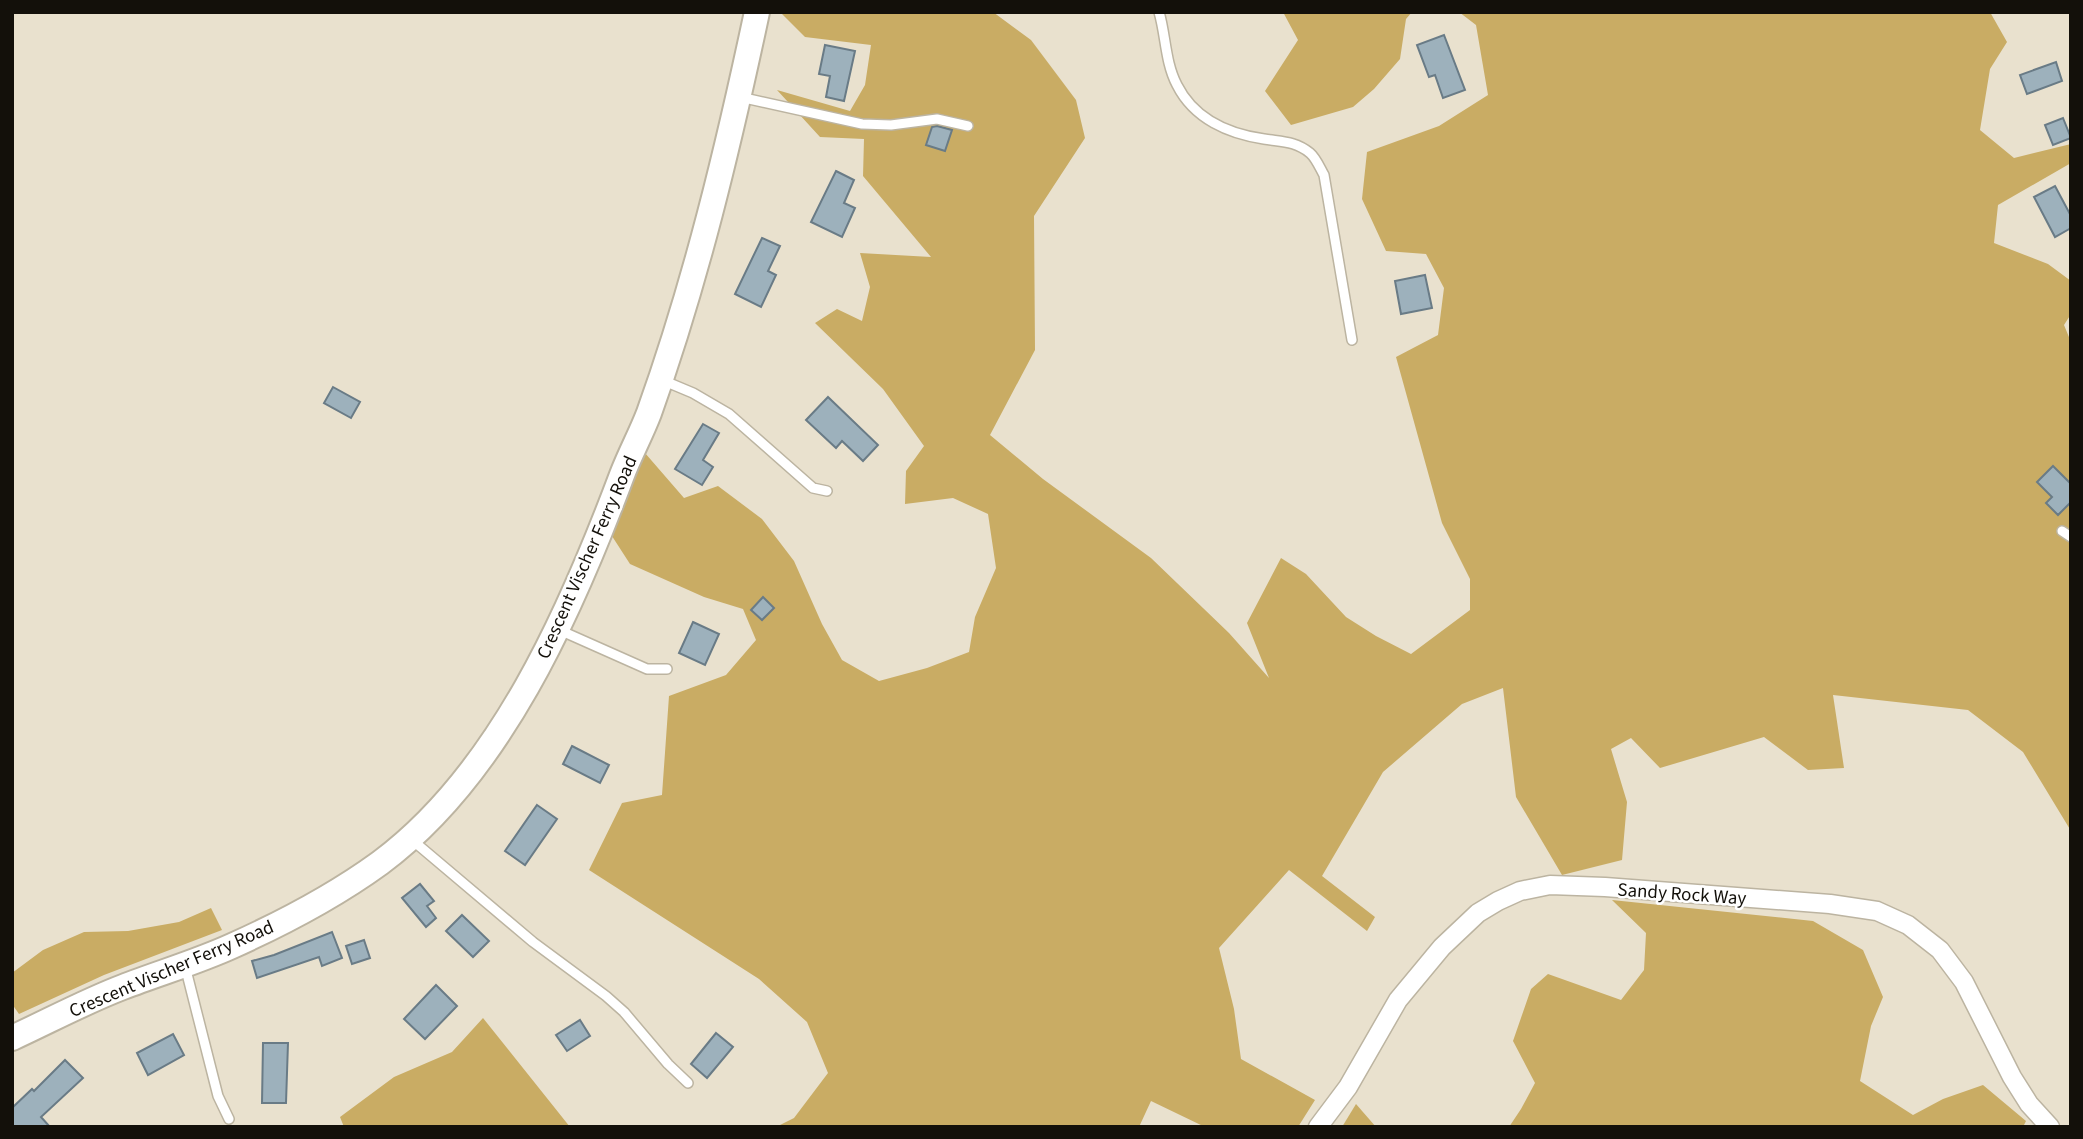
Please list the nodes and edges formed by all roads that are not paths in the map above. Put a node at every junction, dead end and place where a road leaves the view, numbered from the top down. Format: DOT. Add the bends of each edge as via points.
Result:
graph roads {
  1 [pos="757,12"];
  2 [pos="1159,12"];
  3 [pos="739,96"];
  4 [pos="968,126"];
  5 [pos="1352,340"];
  6 [pos="660,379"];
  7 [pos="827,491"];
  8 [pos="2062,531"];
  9 [pos="2071,537"];
  10 [pos="556,629"];
  11 [pos="667,669"];
  12 [pos="410,838"];
  13 [pos="184,964"];
  14 [pos="12,1038"];
  15 [pos="688,1083"];
  16 [pos="229,1119"];
  17 [pos="1318,1127"];
  18 [pos="2050,1127"];
  1 -- 3 [label="main road, Crescent Vischer Ferry Road"];
  2 -- 5 [label="lane" via="1171,72 1178,88 1204,116 1231,133 1289,141 1314,158 1324,175"];
  3 -- 4 [label="lane" via="862,124 937,118"];
  3 -- 6 [label="main road, Crescent Vischer Ferry Road" via="692,280"];
  6 -- 7 [label="lane" via="729,414 813,488"];
  6 -- 10 [label="main road, Crescent Vischer Ferry Road" via="599,538"];
  8 -- 9 [label="lane"];
  10 -- 11 [label="lane" via="647,669"];
  10 -- 12 [label="main road, Crescent Vischer Ferry Road" via="532,680 489,750"];
  12 -- 13 [label="main road, Crescent Vischer Ferry Road" via="379,864 308,907 230,947"];
  12 -- 15 [label="lane" via="533,942 606,996"];
  13 -- 14 [label="main road, Crescent Vischer Ferry Road"];
  13 -- 16 [label="lane" via="218,1096"];
  17 -- 18 [label="street, Sandy Rock Way" via="1348,1087 1398,1000 1442,947 1498,901 1550,885 1830,904 1878,911 1908,925 1940,950 1964,982 2012,1077"];
}
